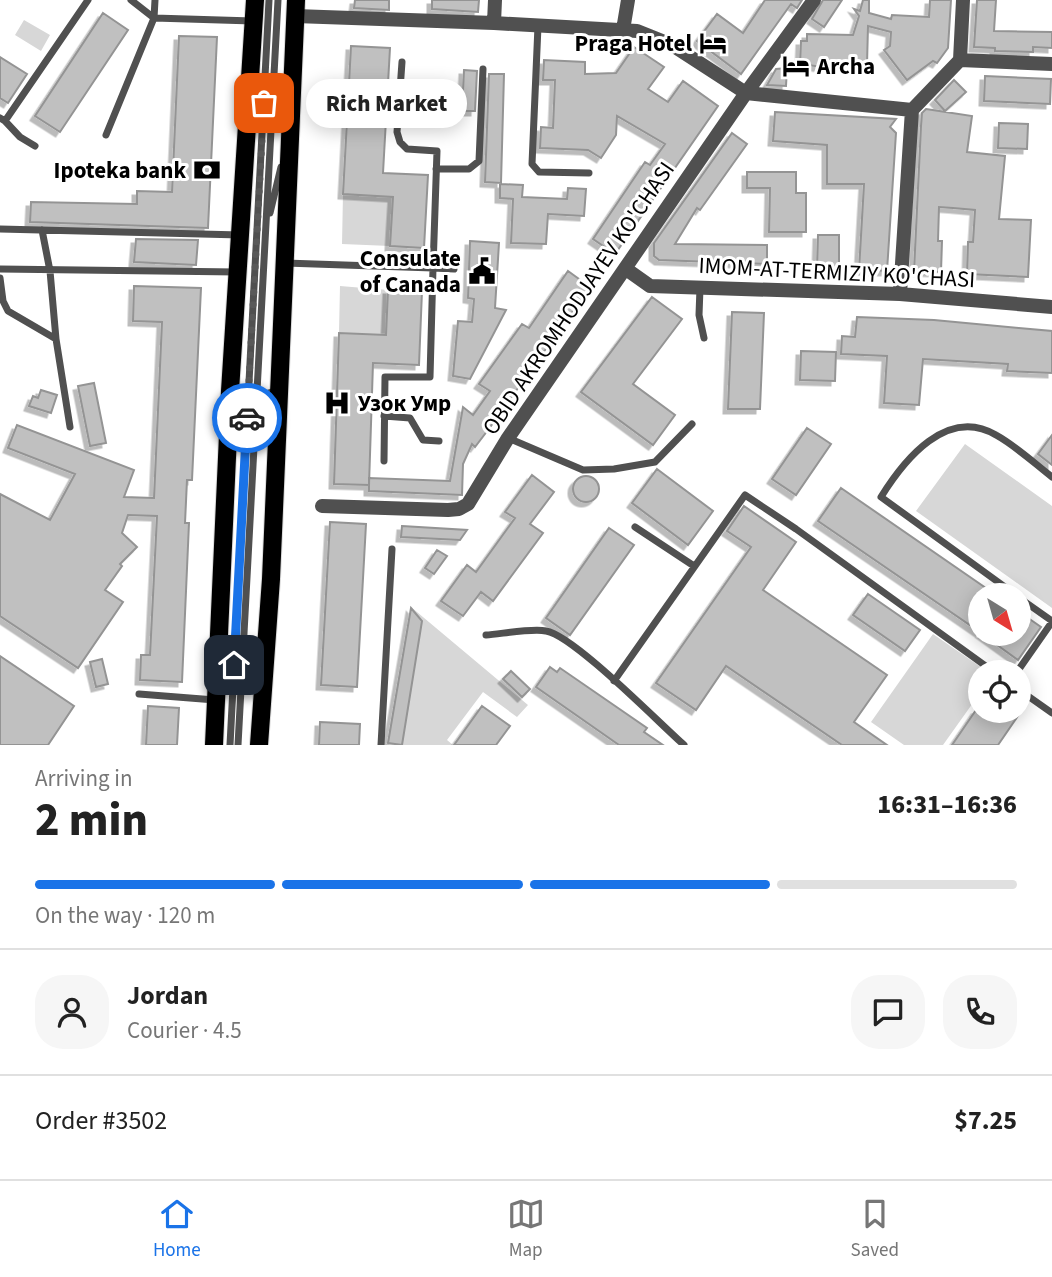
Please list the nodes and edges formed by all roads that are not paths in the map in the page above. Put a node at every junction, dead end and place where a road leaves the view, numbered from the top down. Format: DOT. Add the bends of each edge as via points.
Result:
graph roads {
  1 [pos="88,0"];
  2 [pos="131,0"];
  3 [pos="155,0"];
  4 [pos="255,0"];
  5 [pos="269,0"];
  6 [pos="278,0"];
  7 [pos="495,0"];
  8 [pos="628,0"];
  9 [pos="814,0"];
  10 [pos="963,0"];
  11 [pos="296,8"];
  12 [pos="154,18"];
  13 [pos="254,20"];
  14 [pos="494,23"];
  15 [pos="538,25"];
  16 [pos="623,30"];
  17 [pos="960,60"];
  18 [pos="402,62"];
  19 [pos="1052,64"];
  20 [pos="483,69"];
  21 [pos="746,93"];
  22 [pos="912,110"];
  23 [pos="3,120"];
  24 [pos="290,133"];
  25 [pos="106,135"];
  26 [pos="35,146"];
  27 [pos="436,169"];
  28 [pos="589,173"];
  29 [pos="0,229"];
  30 [pos="42,230"];
  31 [pos="265,231"];
  32 [pos="242,235"];
  33 [pos="284,263"];
  34 [pos="433,268"];
  35 [pos="0,269"];
  36 [pos="454,269"];
  37 [pos="626,269"];
  38 [pos="50,271"];
  39 [pos="239,272"];
  40 [pos="0,278"];
  41 [pos="700,288"];
  42 [pos="901,294"];
  43 [pos="1052,307"];
  44 [pos="704,338"];
  45 [pos="56,339"];
  46 [pos="249,389"];
  47 [pos="280,389"];
  48 [pos="256,397"];
  49 [pos="384,416"];
  50 [pos="692,424"];
  51 [pos="70,427"];
  52 [pos="508,438"];
  53 [pos="439,441"];
  54 [pos="384,461"];
  55 [pos="1052,477"];
  56 [pos="322,506"];
  57 [pos="635,527"];
  58 [pos="392,549"];
  59 [pos="694,566"];
  60 [pos="999,583"];
  61 [pos="1031,606"];
  62 [pos="1052,622"];
  63 [pos="486,635"];
  64 [pos="977,660"];
  65 [pos="1025,660"];
  66 [pos="614,681"];
  67 [pos="139,694"];
  68 [pos="1031,698"];
  69 [pos="216,700"];
  70 [pos="1052,713"];
  71 [pos="214,745"];
  72 [pos="230,745"];
  73 [pos="238,745"];
  74 [pos="259,745"];
  75 [pos="381,745"];
  76 [pos="684,745"];
  1 -- 23 [label="lane"];
  2 -- 12 [label="lane"];
  3 -- 12 [label="lane"];
  4 -- 13 [label="main road"];
  5 -- 46 [label="lane"];
  6 -- 31 [label="lane"];
  7 -- 14 [label="street"];
  8 -- 16 [label="street"];
  9 -- 21 [label="street, OBID AKROMHODJAYEV KO'CHASI"];
  10 -- 17 [label="street"];
  11 -- 14 [label="street"];
  11 -- 24 [label="main road"];
  12 -- 13 [label="lane"];
  12 -- 25 [label="lane"];
  13 -- 32 [label="main road"];
  14 -- 15 [label="street"];
  15 -- 16 [label="street"];
  15 -- 28 [label="lane" via="532,164 539,172"];
  16 -- 21 [label="street" via="661,39"];
  17 -- 19 [label="street"];
  17 -- 22 [label="street"];
  18 -- 27 [label="lane" via="400,142 407,149 437,151"];
  20 -- 27 [label="lane" via="479,160 469,169"];
  21 -- 22 [label="street"];
  21 -- 37 [label="street, OBID AKROMHODJAYEV KO'CHASI"];
  22 -- 42 [label="street"];
  23 -- 26 [label="lane"];
  24 -- 31 [label="lane"];
  24 -- 33 [label="main road"];
  27 -- 34 [label="lane"];
  29 -- 30 [label="lane"];
  30 -- 32 [label="lane"];
  30 -- 38 [label="lane"];
  31 -- 48 [label="lane"];
  32 -- 39 [label="main road"];
  33 -- 34 [label="lane"];
  33 -- 47 [label="main road"];
  34 -- 36 [label="lane"];
  34 -- 49 [label="lane" via="430,377 385,377"];
  35 -- 38 [label="lane"];
  37 -- 41 [label="street, IMOM-AT-TERMIZIY KO'CHASI" via="650,286"];
  37 -- 52 [label="street, OBID AKROMHODJAYEV KO'CHASI"];
  38 -- 39 [label="lane"];
  38 -- 45 [label="lane"];
  39 -- 69 [label="main road"];
  40 -- 45 [label="lane" via="8,311"];
  41 -- 42 [label="street, IMOM-AT-TERMIZIY KO'CHASI"];
  41 -- 44 [label="lane"];
  42 -- 43 [label="street, IMOM-AT-TERMIZIY KO'CHASI"];
  45 -- 51 [label="lane"];
  46 -- 48 [label="lane"];
  46 -- 72 [label="lane"];
  47 -- 48 [label="lane"];
  47 -- 74 [label="main road"];
  48 -- 73 [label="lane"];
  49 -- 53 [label="lane" via="410,418 424,440"];
  49 -- 54 [label="lane"];
  50 -- 52 [label="lane" via="655,462 614,469 583,471"];
  52 -- 56 [label="street, OBID AKROMHODJAYEV KO'CHASI" via="463,508"];
  55 -- 60 [label="lane" via="995,434 960,428 926,441 881,497"];
  57 -- 59 [label="lane"];
  58 -- 75 [label="lane"];
  59 -- 64 [label="lane" via="743,496 749,496"];
  59 -- 66 [label="lane"];
  61 -- 62 [label="lane"];
  62 -- 65 [label="lane"];
  63 -- 66 [label="lane" via="546,631 565,640"];
  66 -- 76 [label="lane"];
  67 -- 69 [label="lane"];
  68 -- 70 [label="lane"];
  69 -- 71 [label="main road"];
}
